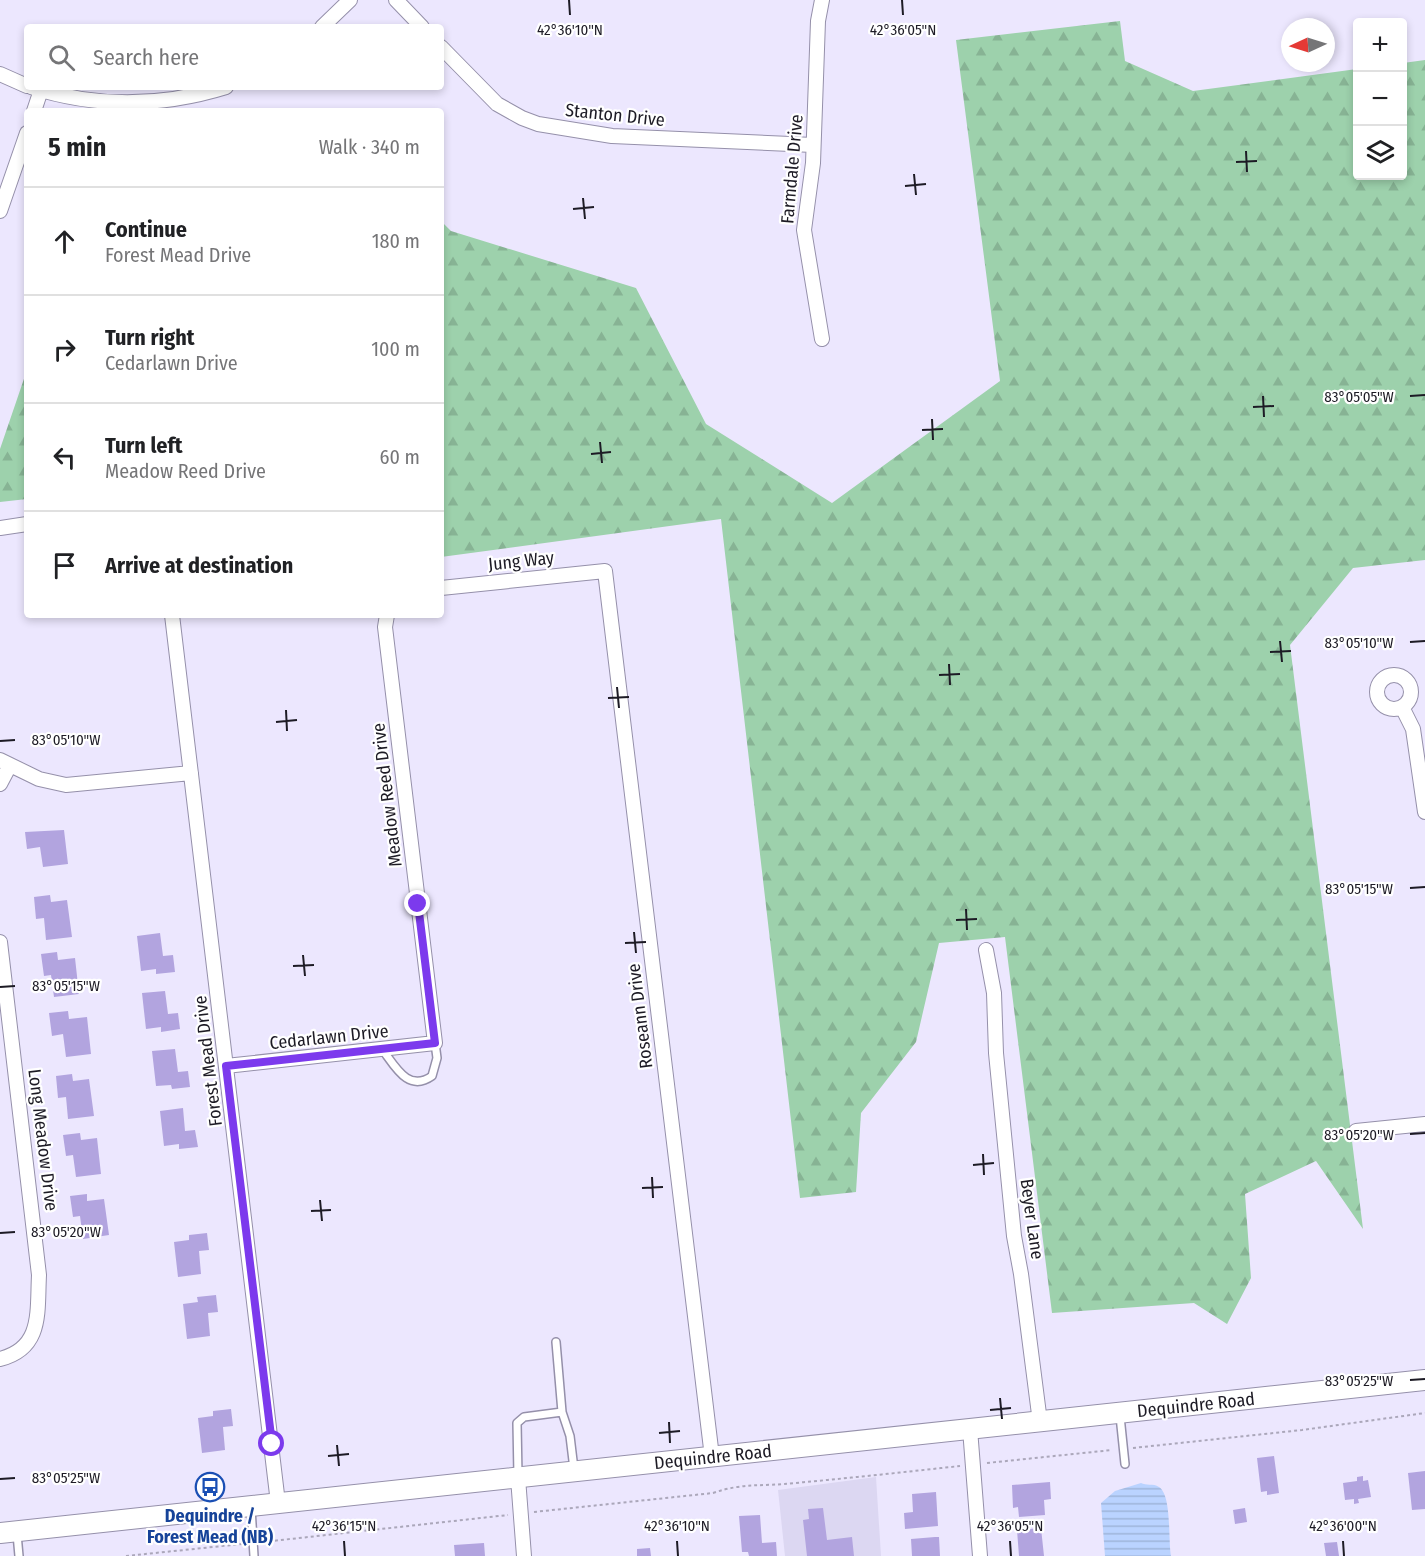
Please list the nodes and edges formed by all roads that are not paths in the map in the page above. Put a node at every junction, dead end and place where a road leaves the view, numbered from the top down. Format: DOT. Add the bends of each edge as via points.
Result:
graph roads {
  1 [pos="350,0"];
  2 [pos="396,0"];
  3 [pos="822,0"];
  4 [pos="325,24"];
  5 [pos="419,24"];
  6 [pos="444,50"];
  7 [pos="0,74"];
  8 [pos="24,84"];
  9 [pos="33,90"];
  10 [pos="41,90"];
  11 [pos="214,90"];
  12 [pos="34,108"];
  13 [pos="24,142"];
  14 [pos="813,145"];
  15 [pos="0,211"];
  16 [pos="822,339"];
  17 [pos="24,524"];
  18 [pos="0,528"];
  19 [pos="605,571"];
  20 [pos="444,588"];
  21 [pos="172,618"];
  22 [pos="387,618"];
  23 [pos="1402,707"];
  24 [pos="5,762"];
  25 [pos="191,773"];
  26 [pos="0,784"];
  27 [pos="1425,812"];
  28 [pos="0,942"];
  29 [pos="986,950"];
  30 [pos="435,1043"];
  31 [pos="382,1049"];
  32 [pos="226,1066"];
  33 [pos="1425,1124"];
  34 [pos="1356,1131"];
  35 [pos="556,1342"];
  36 [pos="0,1359"];
  37 [pos="1425,1380"];
  38 [pos="562,1412"];
  39 [pos="1119,1413"];
  40 [pos="1040,1422"];
  41 [pos="970,1429"];
  42 [pos="712,1457"];
  43 [pos="1125,1464"];
  44 [pos="574,1472"];
  45 [pos="518,1478"];
  46 [pos="278,1503"];
  47 [pos="250,1506"];
  48 [pos="9,1532"];
  49 [pos="19,1556"];
  50 [pos="254,1556"];
  51 [pos="524,1556"];
  52 [pos="980,1556"];
  1 -- 4 [label="street"];
  2 -- 5 [label="street"];
  3 -- 14 [label="street, Farmdale Drive"];
  6 -- 14 [label="street, Stanton Drive" via="497,104 538,124 612,136"];
  7 -- 8 [label="street"];
  9 -- 12 [label="street"];
  10 -- 11 [label="street" via="128,104 174,100"];
  13 -- 15 [label="street"];
  14 -- 16 [label="street, Farmdale Drive" via="804,230"];
  17 -- 18 [label="street"];
  19 -- 20 [label="street, Jung Way"];
  19 -- 42 [label="street, Roseann Drive"];
  21 -- 25 [label="street, Forest Mead Drive"];
  22 -- 30 [label="street, Meadow Reed Drive"];
  23 -- 27 [label="street" via="1413,729"];
  24 -- 25 [label="street" via="49,782 66,785"];
  24 -- 26 [label="street"];
  25 -- 32 [label="street, Forest Mead Drive"];
  28 -- 36 [label="street, Long Meadow Drive" via="39,1275 35,1330 30,1341 24,1349"];
  29 -- 40 [label="street, Beyer Lane" via="994,993 1014,1236"];
  30 -- 31 [label="street, Cedarlawn Drive"];
  30 -- 31 [label="lane" via="437,1058 432,1076 416,1083 407,1080"];
  31 -- 32 [label="street, Cedarlawn Drive"];
  32 -- 46 [label="street, Forest Mead Drive"];
  33 -- 34 [label="street"];
  35 -- 38 [label="lane"];
  37 -- 39 [label="main road, Dequindre Road"];
  38 -- 44 [label="lane" via="570,1436"];
  38 -- 45 [label="lane" via="524,1417 517,1423"];
  39 -- 40 [label="main road, Dequindre Road"];
  39 -- 43 [label="lane"];
  40 -- 41 [label="main road, Dequindre Road"];
  41 -- 42 [label="main road, Dequindre Road"];
  41 -- 52 [label="street"];
  42 -- 44 [label="main road, Dequindre Road"];
  44 -- 45 [label="main road, Dequindre Road"];
  45 -- 46 [label="main road, Dequindre Road"];
  45 -- 51 [label="street"];
  46 -- 47 [label="main road, Dequindre Road"];
  47 -- 48 [label="main road, Dequindre Road"];
  47 -- 50 [label="lane"];
  48 -- 49 [label="lane"];
}
